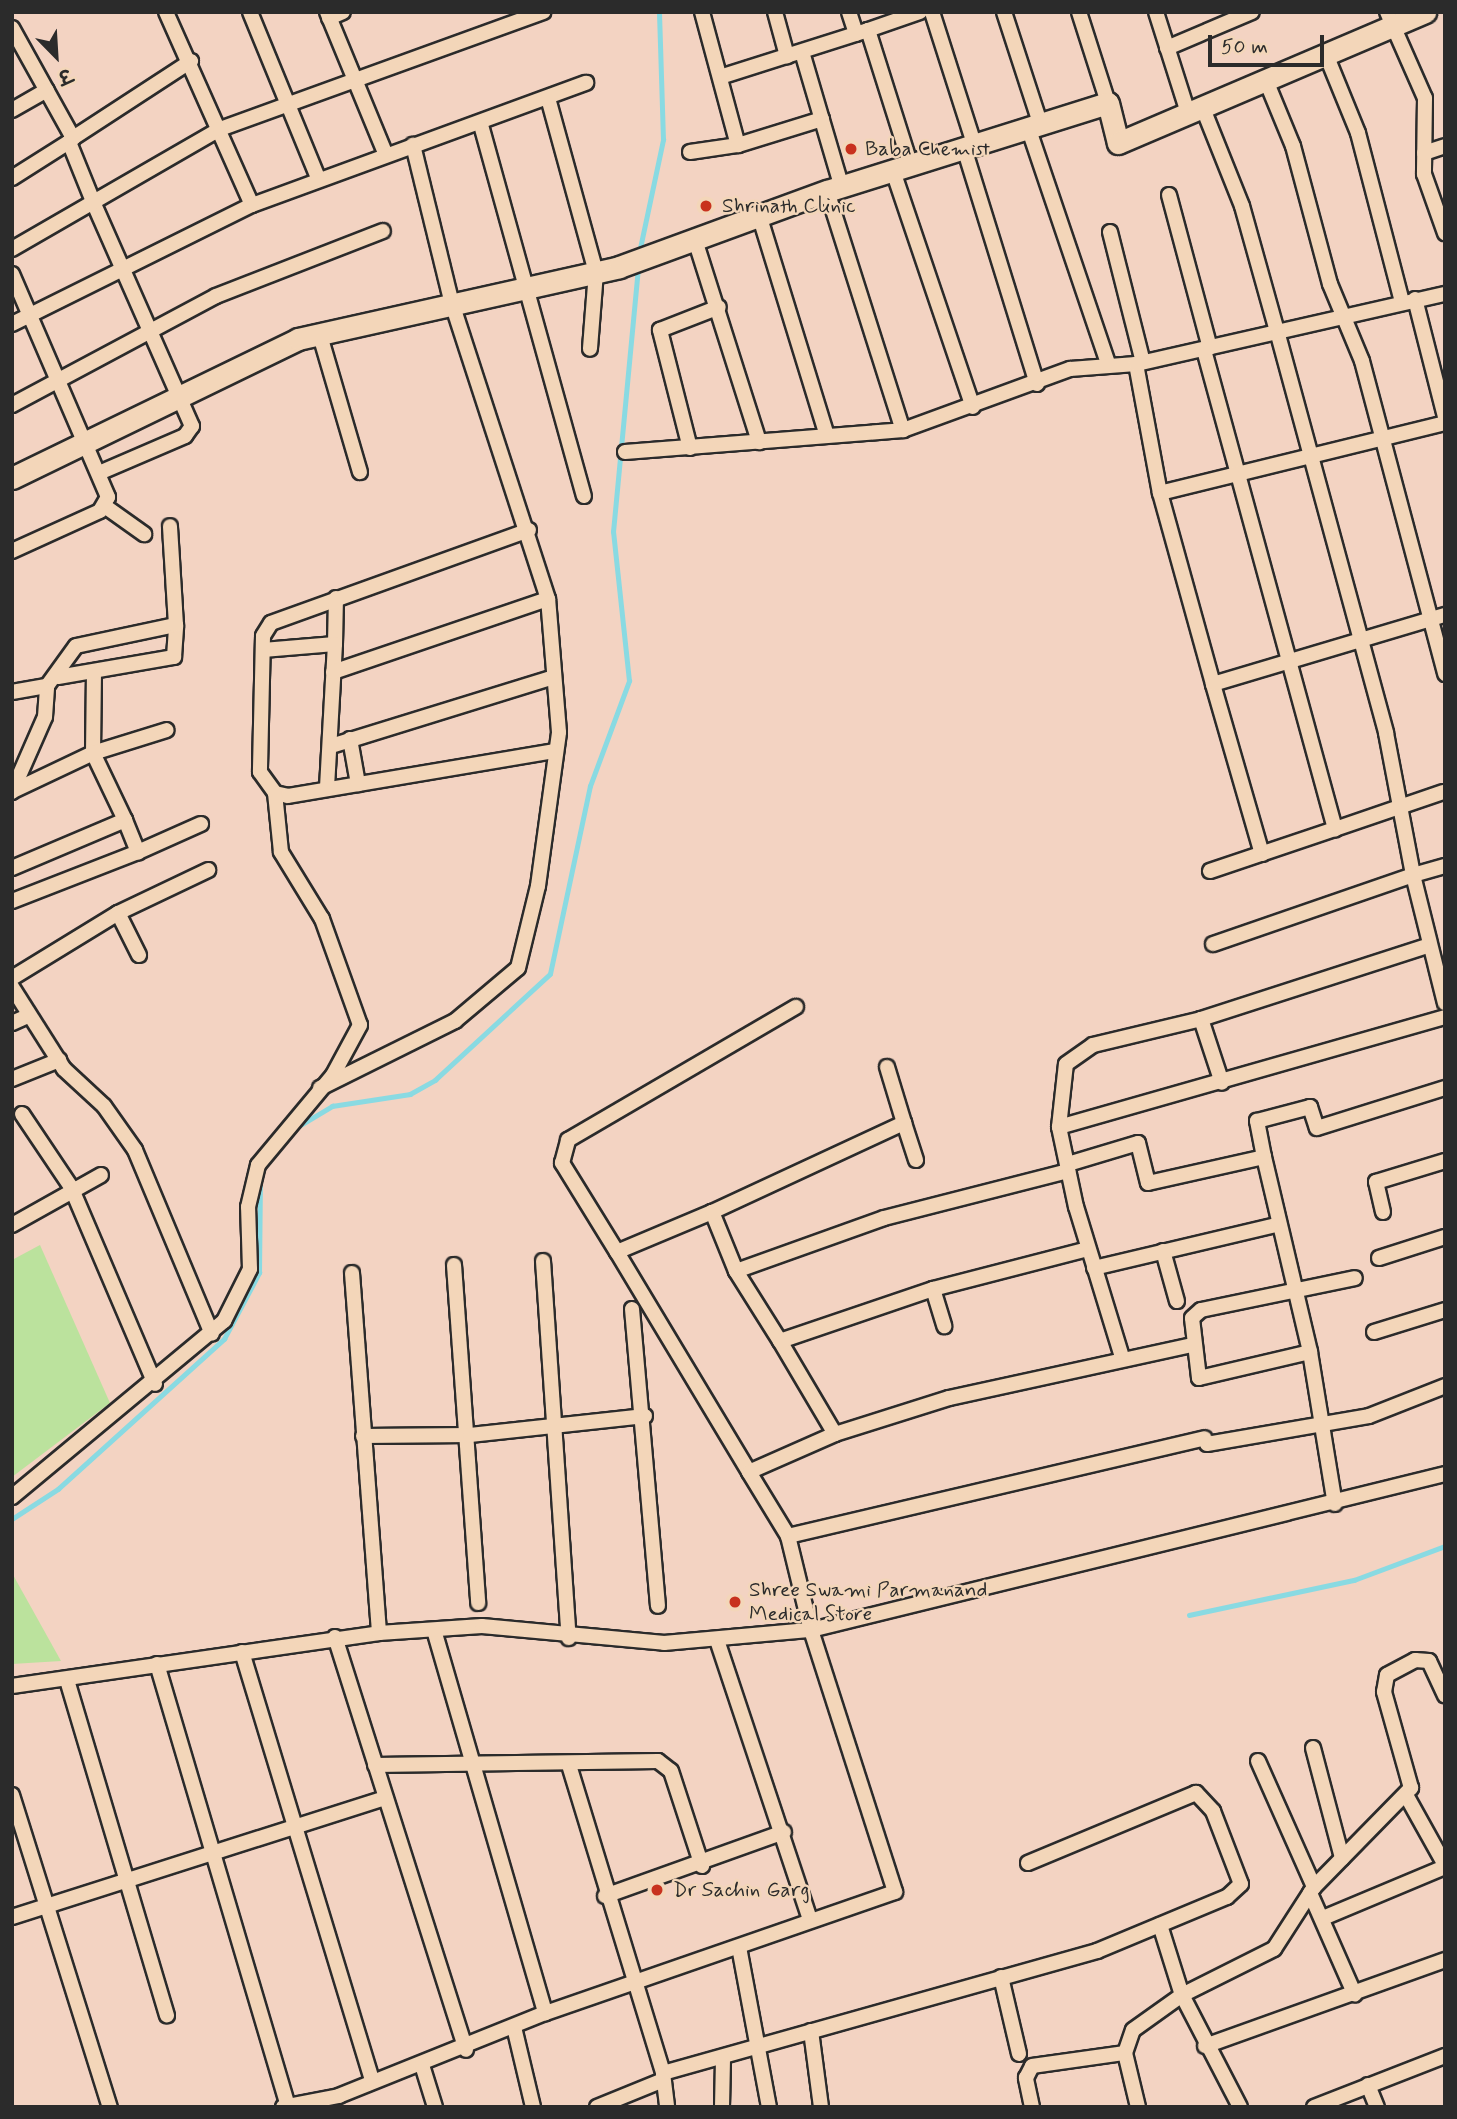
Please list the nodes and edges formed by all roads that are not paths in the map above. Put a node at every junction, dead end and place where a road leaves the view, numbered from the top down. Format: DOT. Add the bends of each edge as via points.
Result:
graph roads {
  1 [pos="166,12"];
  2 [pos="250,12"];
  3 [pos="543,12"];
  4 [pos="702,12"];
  5 [pos="775,12"];
  6 [pos="849,12"];
  7 [pos="920,12"];
  8 [pos="932,12"];
  9 [pos="1004,12"];
  10 [pos="1079,12"];
  11 [pos="1156,12"];
  12 [pos="1252,12"];
  13 [pos="1425,12"];
  14 [pos="333,14"];
  15 [pos="1390,19"];
  16 [pos="12,28"];
  17 [pos="862,32"];
  18 [pos="1167,48"];
  19 [pos="802,52"];
  20 [pos="787,56"];
  21 [pos="1327,57"];
  22 [pos="191,61"];
  23 [pos="720,77"];
  24 [pos="357,79"];
  25 [pos="586,83"];
  26 [pos="1267,83"];
  27 [pos="47,90"];
  28 [pos="548,99"];
  29 [pos="1108,103"];
  30 [pos="290,106"];
  31 [pos="12,110"];
  32 [pos="1196,113"];
  33 [pos="822,119"];
  34 [pos="481,125"];
  35 [pos="1034,125"];
  36 [pos="220,129"];
  37 [pos="71,140"];
  38 [pos="413,145"];
  39 [pos="738,145"];
  40 [pos="969,146"];
  41 [pos="1445,146"];
  42 [pos="690,152"];
  43 [pos="385,153"];
  44 [pos="1424,153"];
  45 [pos="902,169"];
  46 [pos="12,178"];
  47 [pos="318,178"];
  48 [pos="834,189"];
  49 [pos="1169,195"];
  50 [pos="94,204"];
  51 [pos="252,205"];
  52 [pos="760,218"];
  53 [pos="1444,225"];
  54 [pos="383,230"];
  55 [pos="1110,232"];
  56 [pos="696,243"];
  57 [pos="12,249"];
  58 [pos="596,272"];
  59 [pos="124,273"];
  60 [pos="12,274"];
  61 [pos="529,285"];
  62 [pos="1445,294"];
  63 [pos="1408,301"];
  64 [pos="452,304"];
  65 [pos="719,307"];
  66 [pos="30,314"];
  67 [pos="1342,315"];
  68 [pos="12,324"];
  69 [pos="1277,331"];
  70 [pos="319,332"];
  71 [pos="155,334"];
  72 [pos="590,349"];
  73 [pos="1207,349"];
  74 [pos="1140,363"];
  75 [pos="1108,364"];
  76 [pos="57,382"];
  77 [pos="1037,384"];
  78 [pos="181,396"];
  79 [pos="12,405"];
  80 [pos="973,407"];
  81 [pos="1445,417"];
  82 [pos="1445,423"];
  83 [pos="903,430"];
  84 [pos="826,432"];
  85 [pos="1379,440"];
  86 [pos="85,441"];
  87 [pos="759,442"];
  88 [pos="690,448"];
  89 [pos="625,452"];
  90 [pos="1308,455"];
  91 [pos="360,472"];
  92 [pos="1239,472"];
  93 [pos="99,473"];
  94 [pos="12,478"];
  95 [pos="1160,493"];
  96 [pos="584,496"];
  97 [pos="106,507"];
  98 [pos="170,526"];
  99 [pos="529,530"];
  100 [pos="144,534"];
  101 [pos="12,551"];
  102 [pos="336,598"];
  103 [pos="548,599"];
  104 [pos="1445,615"];
  105 [pos="1430,619"];
  106 [pos="176,625"];
  107 [pos="1360,639"];
  108 [pos="335,644"];
  109 [pos="263,650"];
  110 [pos="1289,662"];
  111 [pos="333,672"];
  112 [pos="94,673"];
  113 [pos="1445,674"];
  114 [pos="554,677"];
  115 [pos="52,682"];
  116 [pos="1213,684"];
  117 [pos="12,692"];
  118 [pos="167,730"];
  119 [pos="350,739"];
  120 [pos="331,746"];
  121 [pos="554,751"];
  122 [pos="93,753"];
  123 [pos="358,784"];
  124 [pos="327,789"];
  125 [pos="12,791"];
  126 [pos="275,793"];
  127 [pos="1444,794"];
  128 [pos="1402,805"];
  129 [pos="125,820"];
  130 [pos="201,824"];
  131 [pos="1335,829"];
  132 [pos="138,852"];
  133 [pos="1262,853"];
  134 [pos="1445,866"];
  135 [pos="12,868"];
  136 [pos="208,870"];
  137 [pos="1210,871"];
  138 [pos="1413,875"];
  139 [pos="12,901"];
  140 [pos="118,913"];
  141 [pos="1213,944"];
  142 [pos="1427,946"];
  143 [pos="139,955"];
  144 [pos="12,978"];
  145 [pos="12,987"];
  146 [pos="1445,1003"];
  147 [pos="796,1007"];
  148 [pos="28,1016"];
  149 [pos="1445,1017"];
  150 [pos="1201,1018"];
  151 [pos="12,1023"];
  152 [pos="60,1060"];
  153 [pos="887,1067"];
  154 [pos="12,1079"];
  155 [pos="1222,1083"];
  156 [pos="320,1088"];
  157 [pos="1445,1088"];
  158 [pos="22,1114"];
  159 [pos="904,1123"];
  160 [pos="1059,1127"];
  161 [pos="1264,1157"];
  162 [pos="916,1160"];
  163 [pos="1445,1161"];
  164 [pos="1068,1167"];
  165 [pos="101,1175"];
  166 [pos="71,1188"];
  167 [pos="712,1212"];
  168 [pos="1384,1212"];
  169 [pos="13,1224"];
  170 [pos="1276,1225"];
  171 [pos="1445,1237"];
  172 [pos="1088,1249"];
  173 [pos="1163,1251"];
  174 [pos="617,1252"];
  175 [pos="1380,1258"];
  176 [pos="543,1261"];
  177 [pos="454,1265"];
  178 [pos="1094,1268"];
  179 [pos="736,1271"];
  180 [pos="352,1273"];
  181 [pos="1355,1278"];
  182 [pos="933,1289"];
  183 [pos="1294,1293"];
  184 [pos="1177,1301"];
  185 [pos="632,1309"];
  186 [pos="1445,1310"];
  187 [pos="944,1325"];
  188 [pos="1374,1332"];
  189 [pos="212,1334"];
  190 [pos="780,1341"];
  191 [pos="1192,1345"];
  192 [pos="1310,1352"];
  193 [pos="1122,1357"];
  194 [pos="155,1384"];
  195 [pos="1445,1387"];
  196 [pos="645,1416"];
  197 [pos="556,1425"];
  198 [pos="1318,1426"];
  199 [pos="835,1434"];
  200 [pos="470,1435"];
  201 [pos="363,1436"];
  202 [pos="749,1472"];
  203 [pos="1445,1474"];
  204 [pos="12,1497"];
  205 [pos="1335,1504"];
  206 [pos="788,1536"];
  207 [pos="478,1603"];
  208 [pos="659,1606"];
  209 [pos="435,1630"];
  210 [pos="811,1630"];
  211 [pos="379,1633"];
  212 [pos="335,1637"];
  213 [pos="569,1638"];
  214 [pos="717,1640"];
  215 [pos="242,1652"];
  216 [pos="157,1664"];
  217 [pos="67,1680"];
  218 [pos="12,1686"];
  219 [pos="1445,1696"];
  220 [pos="1313,1748"];
  221 [pos="1258,1761"];
  222 [pos="375,1765"];
  223 [pos="569,1765"];
  224 [pos="470,1766"];
  225 [pos="12,1795"];
  226 [pos="1406,1795"];
  227 [pos="385,1798"];
  228 [pos="296,1824"];
  229 [pos="785,1832"];
  230 [pos="210,1856"];
  231 [pos="1342,1857"];
  232 [pos="1028,1863"];
  233 [pos="702,1866"];
  234 [pos="1445,1866"];
  235 [pos="126,1881"];
  236 [pos="1312,1890"];
  237 [pos="606,1896"];
  238 [pos="47,1908"];
  239 [pos="12,1917"];
  240 [pos="1323,1919"];
  241 [pos="810,1920"];
  242 [pos="1160,1925"];
  243 [pos="739,1947"];
  244 [pos="1445,1960"];
  245 [pos="1001,1977"];
  246 [pos="636,1986"];
  247 [pos="1182,1995"];
  248 [pos="1355,1995"];
  249 [pos="545,2012"];
  250 [pos="167,2015"];
  251 [pos="514,2028"];
  252 [pos="811,2031"];
  253 [pos="762,2044"];
  254 [pos="1205,2046"];
  255 [pos="466,2050"];
  256 [pos="1125,2053"];
  257 [pos="1019,2054"];
  258 [pos="1445,2056"];
  259 [pos="723,2059"];
  260 [pos="422,2065"];
  261 [pos="663,2077"];
  262 [pos="372,2081"];
  263 [pos="1368,2085"];
  264 [pos="341,2101"];
  265 [pos="286,2106"];
  266 [pos="110,2107"];
  267 [pos="435,2107"];
  268 [pos="533,2107"];
  269 [pos="597,2107"];
  270 [pos="667,2107"];
  271 [pos="722,2107"];
  272 [pos="769,2107"];
  273 [pos="821,2107"];
  274 [pos="1032,2107"];
  275 [pos="1138,2107"];
  276 [pos="1240,2107"];
  277 [pos="1314,2107"];
  278 [pos="1377,2107"];
  1 -- 22 [label="street"];
  2 -- 30 [label="street"];
  3 -- 24 [label="street"];
  4 -- 23 [label="street"];
  5 -- 20 [label="street"];
  6 -- 17 [label="street"];
  7 -- 17 [label="street"];
  8 -- 40 [label="street"];
  9 -- 35 [label="street"];
  10 -- 29 [label="street"];
  11 -- 18 [label="street"];
  12 -- 18 [label="street"];
  13 -- 15 [label="street"];
  14 -- 24 [label="street"];
  15 -- 21 [label="street"];
  15 -- 44 [label="street" via="1425,99"];
  16 -- 27 [label="street"];
  17 -- 19 [label="street"];
  17 -- 45 [label="street"];
  18 -- 32 [label="street"];
  19 -- 20 [label="street"];
  19 -- 33 [label="street"];
  20 -- 23 [label="street"];
  21 -- 26 [label="street"];
  21 -- 63 [label="street" via="1358,133"];
  22 -- 36 [label="street"];
  22 -- 37 [label="street"];
  23 -- 39 [label="street"];
  24 -- 30 [label="street"];
  24 -- 43 [label="street"];
  25 -- 28 [label="street"];
  26 -- 32 [label="street"];
  26 -- 67 [label="street" via="1293,146"];
  27 -- 31 [label="street"];
  27 -- 37 [label="street"];
  28 -- 34 [label="street"];
  28 -- 58 [label="street"];
  29 -- 32 [label="street" via="1118,143"];
  29 -- 35 [label="street"];
  30 -- 36 [label="street"];
  30 -- 47 [label="street"];
  32 -- 69 [label="street" via="1242,206"];
  33 -- 39 [label="street"];
  33 -- 48 [label="street"];
  34 -- 38 [label="street"];
  34 -- 61 [label="street"];
  35 -- 40 [label="street"];
  35 -- 75 [label="street"];
  36 -- 50 [label="street"];
  36 -- 51 [label="street"];
  37 -- 46 [label="street"];
  37 -- 50 [label="street"];
  38 -- 43 [label="street"];
  38 -- 64 [label="street"];
  39 -- 42 [label="street"];
  40 -- 45 [label="street"];
  40 -- 77 [label="street"];
  41 -- 44 [label="street"];
  43 -- 47 [label="street"];
  44 -- 53 [label="street" via="1424,174"];
  45 -- 48 [label="street"];
  45 -- 80 [label="street"];
  47 -- 51 [label="street"];
  48 -- 52 [label="street"];
  48 -- 83 [label="street"];
  49 -- 73 [label="street"];
  50 -- 57 [label="street"];
  50 -- 59 [label="street"];
  51 -- 59 [label="street"];
  52 -- 56 [label="street"];
  52 -- 84 [label="street"];
  54 -- 71 [label="street" via="216,296"];
  55 -- 74 [label="street"];
  56 -- 58 [label="street"];
  56 -- 65 [label="street"];
  58 -- 61 [label="street"];
  58 -- 72 [label="street"];
  59 -- 66 [label="street"];
  59 -- 71 [label="street"];
  60 -- 66 [label="street"];
  61 -- 64 [label="street"];
  61 -- 96 [label="street" via="535,330"];
  62 -- 63 [label="street"];
  63 -- 67 [label="street"];
  63 -- 81 [label="street"];
  64 -- 70 [label="street"];
  64 -- 99 [label="street"];
  65 -- 87 [label="street"];
  65 -- 88 [label="street" via="660,330"];
  66 -- 68 [label="street"];
  66 -- 76 [label="street"];
  67 -- 69 [label="street"];
  67 -- 85 [label="street" via="1362,361"];
  69 -- 73 [label="street"];
  69 -- 90 [label="street"];
  70 -- 78 [label="street"];
  70 -- 91 [label="street"];
  71 -- 76 [label="street"];
  71 -- 78 [label="street"];
  73 -- 74 [label="street"];
  73 -- 92 [label="street"];
  74 -- 75 [label="street"];
  74 -- 95 [label="street"];
  75 -- 77 [label="street" via="1070,369"];
  76 -- 79 [label="street"];
  76 -- 86 [label="street"];
  77 -- 80 [label="street"];
  78 -- 86 [label="street"];
  78 -- 93 [label="street" via="191,431"];
  80 -- 83 [label="street"];
  82 -- 85 [label="street"];
  83 -- 84 [label="street"];
  84 -- 87 [label="street"];
  85 -- 90 [label="street"];
  85 -- 105 [label="street"];
  86 -- 93 [label="street"];
  86 -- 94 [label="street"];
  87 -- 88 [label="street"];
  88 -- 89 [label="street"];
  90 -- 92 [label="street"];
  90 -- 107 [label="street"];
  92 -- 95 [label="street"];
  92 -- 110 [label="street"];
  93 -- 97 [label="street"];
  95 -- 116 [label="street"];
  97 -- 100 [label="street"];
  97 -- 101 [label="street"];
  98 -- 106 [label="street"];
  99 -- 102 [label="street"];
  99 -- 103 [label="street"];
  102 -- 108 [label="street"];
  102 -- 109 [label="street" via="271,623"];
  103 -- 111 [label="street"];
  103 -- 114 [label="street"];
  104 -- 105 [label="street"];
  105 -- 107 [label="street"];
  105 -- 113 [label="street"];
  106 -- 112 [label="street" via="174,657"];
  106 -- 115 [label="street" via="70,649"];
  107 -- 110 [label="street"];
  107 -- 128 [label="street"];
  108 -- 109 [label="street"];
  108 -- 111 [label="street"];
  109 -- 126 [label="street" via="260,772"];
  110 -- 116 [label="street"];
  110 -- 131 [label="street"];
  111 -- 120 [label="street"];
  112 -- 115 [label="street"];
  112 -- 122 [label="street"];
  114 -- 119 [label="street"];
  114 -- 121 [label="street" via="559,732"];
  115 -- 117 [label="street"];
  115 -- 125 [label="street" via="38,738"];
  116 -- 133 [label="street"];
  118 -- 122 [label="street"];
  119 -- 120 [label="street"];
  119 -- 123 [label="street"];
  120 -- 124 [label="street"];
  121 -- 123 [label="street"];
  121 -- 156 [label="street" via="538,886 518,968 455,1021"];
  122 -- 125 [label="street"];
  122 -- 129 [label="street"];
  123 -- 124 [label="street"];
  124 -- 126 [label="street"];
  126 -- 156 [label="street" via="281,852 322,919 360,1025 350,1050"];
  127 -- 128 [label="street"];
  128 -- 131 [label="street"];
  128 -- 138 [label="street"];
  129 -- 132 [label="street"];
  129 -- 135 [label="street"];
  130 -- 132 [label="street"];
  131 -- 133 [label="street"];
  132 -- 139 [label="street"];
  133 -- 137 [label="street"];
  134 -- 138 [label="street"];
  136 -- 140 [label="street"];
  138 -- 141 [label="street"];
  138 -- 142 [label="street"];
  140 -- 143 [label="street"];
  140 -- 144 [label="street"];
  142 -- 146 [label="street"];
  142 -- 150 [label="street"];
  145 -- 148 [label="street"];
  147 -- 174 [label="street" via="590,1122 568,1140 562,1163"];
  148 -- 151 [label="street"];
  148 -- 152 [label="street"];
  149 -- 155 [label="street"];
  150 -- 155 [label="street"];
  150 -- 160 [label="street" via="1078,1055 1061,1074"];
  152 -- 154 [label="street"];
  152 -- 189 [label="street" via="104,1106 135,1150"];
  153 -- 159 [label="street"];
  155 -- 160 [label="street"];
  156 -- 189 [label="street" via="258,1165 248,1207 250,1269 234,1306"];
  157 -- 161 [label="street" via="1317,1128 1310,1107 1257,1121"];
  158 -- 166 [label="street"];
  159 -- 162 [label="street"];
  159 -- 167 [label="street"];
  160 -- 164 [label="street"];
  161 -- 164 [label="street" via="1148,1183 1138,1143"];
  161 -- 170 [label="street"];
  163 -- 168 [label="street" via="1376,1182"];
  164 -- 172 [label="street"];
  164 -- 179 [label="street" via="884,1218"];
  165 -- 166 [label="street"];
  166 -- 169 [label="street"];
  166 -- 194 [label="street"];
  167 -- 174 [label="street"];
  167 -- 179 [label="street"];
  170 -- 173 [label="street"];
  170 -- 183 [label="street"];
  171 -- 175 [label="street"];
  172 -- 178 [label="street"];
  172 -- 182 [label="street"];
  173 -- 178 [label="street"];
  173 -- 184 [label="street"];
  174 -- 202 [label="street"];
  176 -- 197 [label="street"];
  177 -- 200 [label="street"];
  178 -- 193 [label="street"];
  179 -- 190 [label="street"];
  180 -- 201 [label="street"];
  181 -- 183 [label="street"];
  182 -- 187 [label="street"];
  182 -- 190 [label="street"];
  183 -- 191 [label="street" via="1195,1313"];
  183 -- 192 [label="street"];
  185 -- 196 [label="street"];
  186 -- 188 [label="street"];
  189 -- 194 [label="street"];
  190 -- 199 [label="street"];
  191 -- 192 [label="street" via="1202,1379"];
  191 -- 193 [label="street"];
  192 -- 198 [label="street"];
  193 -- 199 [label="street" via="949,1398"];
  194 -- 204 [label="street"];
  195 -- 198 [label="street" via="1369,1416"];
  196 -- 197 [label="street"];
  196 -- 208 [label="street"];
  197 -- 200 [label="street"];
  197 -- 213 [label="street"];
  198 -- 205 [label="street"];
  198 -- 206 [label="street" via="1206,1441"];
  199 -- 202 [label="street"];
  200 -- 201 [label="street"];
  200 -- 207 [label="street"];
  201 -- 211 [label="street"];
  202 -- 206 [label="street"];
  203 -- 205 [label="street"];
  205 -- 210 [label="street"];
  206 -- 210 [label="street"];
  209 -- 211 [label="street"];
  209 -- 213 [label="street" via="482,1626"];
  209 -- 224 [label="street"];
  210 -- 214 [label="street"];
  210 -- 241 [label="street" via="895,1892"];
  211 -- 212 [label="street"];
  212 -- 215 [label="street"];
  212 -- 222 [label="street"];
  213 -- 214 [label="street"];
  214 -- 229 [label="street"];
  215 -- 216 [label="street"];
  215 -- 228 [label="street"];
  216 -- 217 [label="street"];
  216 -- 230 [label="street"];
  217 -- 218 [label="street"];
  217 -- 235 [label="street"];
  219 -- 226 [label="street" via="1423,1659 1385,1680 1412,1780"];
  220 -- 231 [label="street"];
  221 -- 236 [label="street"];
  222 -- 224 [label="street"];
  222 -- 227 [label="street"];
  223 -- 224 [label="street"];
  223 -- 233 [label="street" via="665,1765"];
  223 -- 237 [label="street"];
  224 -- 249 [label="street"];
  225 -- 238 [label="street"];
  226 -- 231 [label="street"];
  226 -- 234 [label="street"];
  227 -- 228 [label="street"];
  227 -- 255 [label="street"];
  228 -- 230 [label="street"];
  228 -- 262 [label="street"];
  229 -- 233 [label="street"];
  229 -- 241 [label="street"];
  230 -- 235 [label="street"];
  230 -- 265 [label="street"];
  231 -- 236 [label="street"];
  232 -- 242 [label="street" via="1196,1793 1213,1811 1241,1884"];
  233 -- 237 [label="street"];
  234 -- 240 [label="street"];
  235 -- 238 [label="street"];
  235 -- 250 [label="street"];
  236 -- 240 [label="street"];
  236 -- 247 [label="street" via="1274,1949"];
  237 -- 246 [label="street"];
  238 -- 239 [label="street"];
  238 -- 266 [label="street"];
  240 -- 248 [label="street"];
  241 -- 243 [label="street"];
  242 -- 245 [label="street" via="1097,1951"];
  242 -- 247 [label="street"];
  243 -- 246 [label="street"];
  243 -- 253 [label="street"];
  244 -- 248 [label="street"];
  245 -- 252 [label="street"];
  245 -- 257 [label="street"];
  246 -- 249 [label="street"];
  246 -- 261 [label="street"];
  247 -- 254 [label="street"];
  247 -- 256 [label="street" via="1133,2030"];
  248 -- 254 [label="street"];
  249 -- 251 [label="street"];
  251 -- 255 [label="street"];
  251 -- 268 [label="street"];
  252 -- 253 [label="street"];
  252 -- 273 [label="street"];
  253 -- 259 [label="street"];
  253 -- 272 [label="street"];
  254 -- 276 [label="street"];
  255 -- 260 [label="street"];
  256 -- 274 [label="street" via="1032,2066 1026,2078"];
  256 -- 275 [label="street"];
  258 -- 263 [label="street"];
  259 -- 261 [label="street"];
  259 -- 271 [label="street"];
  260 -- 262 [label="street"];
  260 -- 267 [label="street"];
  261 -- 269 [label="street"];
  261 -- 270 [label="street"];
  262 -- 264 [label="street"];
  263 -- 277 [label="street"];
  263 -- 278 [label="street"];
  264 -- 265 [label="street"];
}
